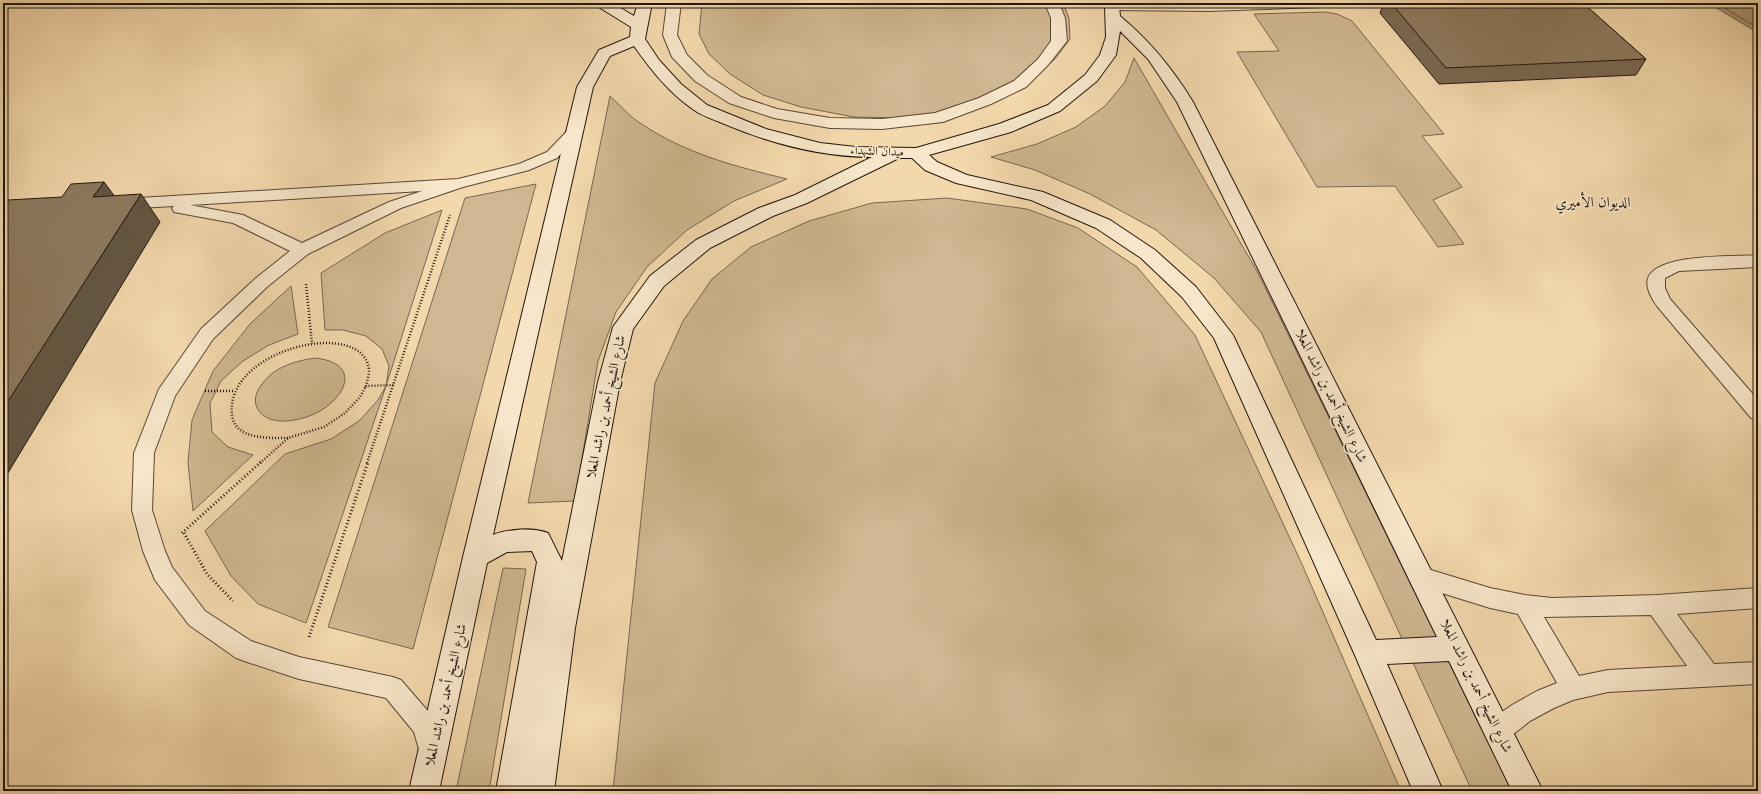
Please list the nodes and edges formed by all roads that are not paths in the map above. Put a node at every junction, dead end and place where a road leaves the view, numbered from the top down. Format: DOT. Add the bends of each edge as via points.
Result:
graph roads {
  1 [pos="602,3"];
  2 [pos="645,3"];
  3 [pos="674,3"];
  4 [pos="1052,3"];
  5 [pos="1321,3"];
  6 [pos="1112,8"];
  7 [pos="638,32"];
  8 [pos="576,130"];
  9 [pos="907,153"];
  10 [pos="458,184"];
  11 [pos="150,203"];
  12 [pos="111,205"];
  13 [pos="302,250"];
  14 [pos="1758,260"];
  15 [pos="1758,412"];
  16 [pos="476,557"];
  17 [pos="1421,577"];
  18 [pos="1758,598"];
  19 [pos="1526,605"];
  20 [pos="1657,605"];
  21 [pos="1457,648"];
  22 [pos="1368,653"];
  23 [pos="1758,673"];
  24 [pos="1708,676"];
  25 [pos="1573,689"];
  26 [pos="1498,730"];
  27 [pos="432,758"];
  28 [pos="424,791"];
  29 [pos="511,791"];
  30 [pos="539,791"];
  31 [pos="1428,791"];
  32 [pos="1528,791"];
  1 -- 7 [label="street"];
  2 -- 7 [label="street"];
  3 -- 4 [label="street" via="670,35 680,57 701,78 735,100 774,113 830,123 882,124 937,118 985,101 1020,84 1043,62 1059,41 1058,18"];
  5 -- 6 [label="lane"];
  6 -- 9 [label="street, ميدان الشهداء" via="1113,37 1108,56 1091,78 1054,108 1005,128"];
  6 -- 17 [label="street, شارع الشيخ أحمد بن راشد المعلا" via="1169,74"];
  7 -- 8 [label="street, شارع الشيخ أحمد بن راشد المعلا" via="604,53 585,87"];
  7 -- 9 [label="street, ميدان الشهداء" via="654,63 675,87 701,108 760,133 820,148"];
  8 -- 10 [label="lane" via="552,155 524,167"];
  8 -- 16 [label="street, شارع الشيخ أحمد بن راشد المعلا"];
  9 -- 22 [label="street" via="962,179 1037,196 1103,224 1148,254 1189,292 1223,335"];
  9 -- 30 [label="street, شارع الشيخ أحمد بن راشد المعلا" via="766,212 703,244 657,280 623,327 609,382 562,628"];
  10 -- 11 [label="lane"];
  10 -- 13 [label="lane" via="395,205"];
  11 -- 12 [label="lane"];
  11 -- 13 [label="lane" via="237,219"];
  13 -- 27 [label="lane" via="262,282 207,334 166,394 144,453 142,510 163,573 197,618 244,650 299,668 393,688 425,726"];
  14 -- 15 [label="lane" via="1678,265 1658,273 1655,282 1663,302"];
  16 -- 27 [label="street, شارع الشيخ أحمد بن راشد المعلا"];
  16 -- 29 [label="street" via="503,542 539,540 550,562"];
  17 -- 19 [label="lane" via="1455,589"];
  17 -- 21 [label="street, شارع الشيخ أحمد بن راشد المعلا"];
  18 -- 20 [label="lane"];
  19 -- 20 [label="lane" via="1565,608"];
  19 -- 25 [label="lane"];
  20 -- 24 [label="lane"];
  21 -- 22 [label="street"];
  21 -- 26 [label="street, شارع الشيخ أحمد بن راشد المعلا"];
  22 -- 31 [label="street"];
  23 -- 24 [label="lane"];
  24 -- 25 [label="lane" via="1608,681"];
  25 -- 26 [label="lane" via="1546,699"];
  26 -- 32 [label="street, شارع الشيخ أحمد بن راشد المعلا"];
  27 -- 28 [label="street, شارع الشيخ أحمد بن راشد المعلا"];
}
